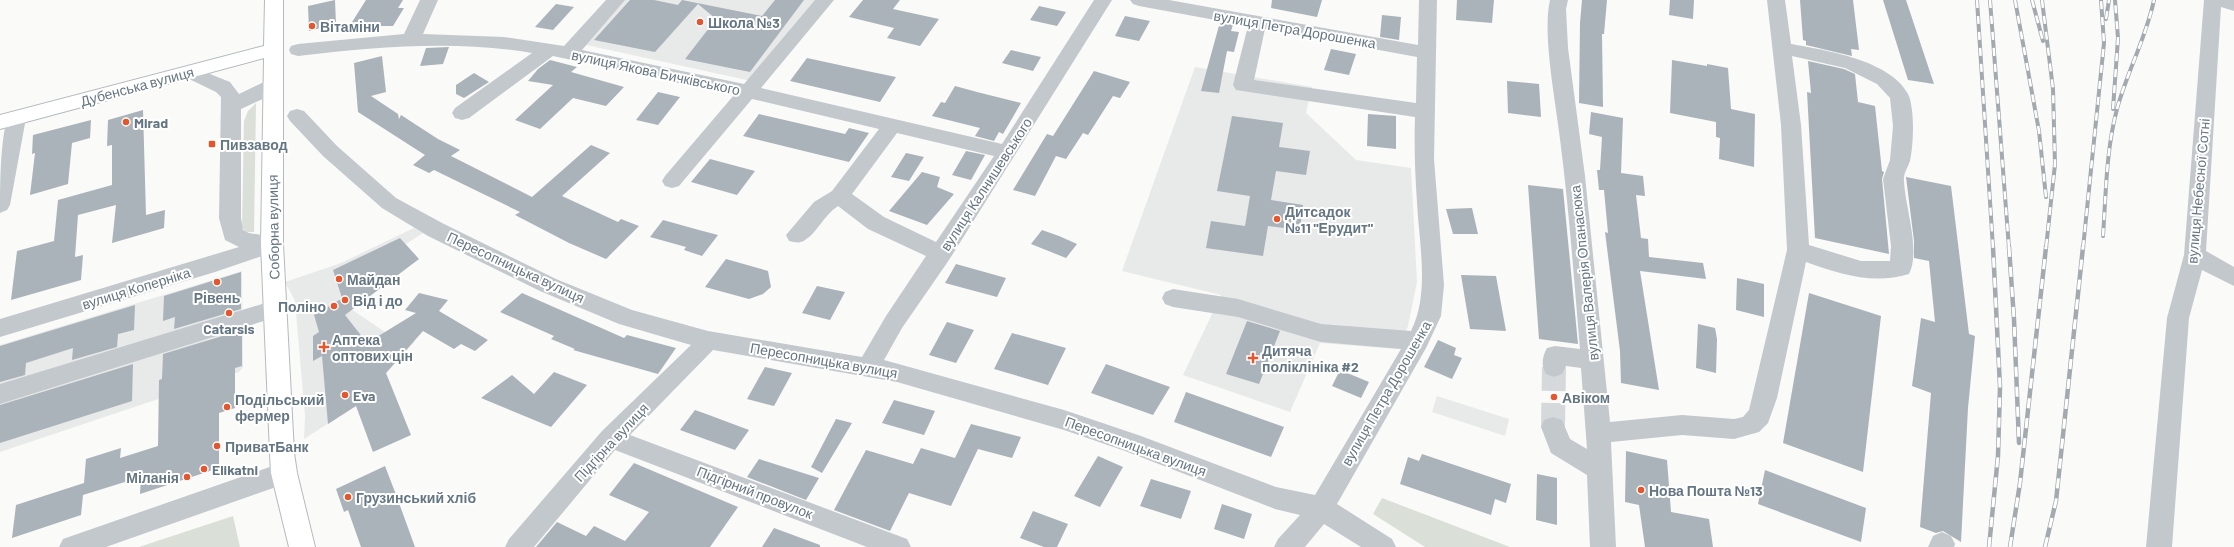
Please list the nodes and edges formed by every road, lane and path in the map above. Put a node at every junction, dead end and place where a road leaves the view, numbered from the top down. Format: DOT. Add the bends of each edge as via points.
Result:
graph roads {
  1 [pos="274,0"];
  2 [pos="429,0"];
  3 [pos="616,0"];
  4 [pos="825,0"];
  5 [pos="1103,0"];
  6 [pos="1140,0"];
  7 [pos="1428,0"];
  8 [pos="1559,0"];
  9 [pos="1776,0"];
  10 [pos="2214,0"];
  11 [pos="2217,0"];
  12 [pos="2234,4"];
  13 [pos="1258,22"];
  14 [pos="410,41"];
  15 [pos="1781,48"];
  16 [pos="274,49"];
  17 [pos="298,50"];
  18 [pos="549,50"];
  19 [pos="569,53"];
  20 [pos="1426,53"];
  21 [pos="190,72"];
  22 [pos="273,86"];
  23 [pos="748,92"];
  24 [pos="231,106"];
  25 [pos="1423,111"];
  26 [pos="462,113"];
  27 [pos="297,116"];
  28 [pos="8,120"];
  29 [pos="892,126"];
  30 [pos="1008,152"];
  31 [pos="672,181"];
  32 [pos="839,196"];
  33 [pos="0,205"];
  34 [pos="797,235"];
  35 [pos="272,244"];
  36 [pos="1798,250"];
  37 [pos="941,254"];
  38 [pos="2195,255"];
  39 [pos="2234,278"];
  40 [pos="1173,298"];
  41 [pos="275,309"];
  42 [pos="0,328"];
  43 [pos="708,340"];
  44 [pos="1418,340"];
  45 [pos="1593,360"];
  46 [pos="868,367"];
  47 [pos="1554,367"];
  48 [pos="0,394"];
  49 [pos="1553,427"];
  50 [pos="1599,432"];
  51 [pos="611,438"];
  52 [pos="1599,469"];
  53 [pos="284,473"];
  54 [pos="1321,508"];
  55 [pos="72,547"];
  56 [pos="302,547"];
  57 [pos="518,547"];
  58 [pos="898,547"];
  59 [pos="1287,547"];
  60 [pos="1383,547"];
  61 [pos="1603,547"];
  62 [pos="2159,547"];
  1 -- 16 [label="main road, Соборна вулиця"];
  2 -- 14 [label="street"];
  3 -- 19 [label="street"];
  4 -- 23 [label="street"];
  5 -- 30 [label="street, вулиця Калнишевського"];
  6 -- 13 [label="street, вулиця Петра Дорошенка"];
  7 -- 20 [label="street, вулиця Петра Дорошенка"];
  8 -- 45 [label="street, вулиця Валерія Опанасюка" via="1559,48 1575,176"];
  9 -- 15 [label="street"];
  10 -- 38 [label="street, вулиця Небесної Сотні"];
  11 -- 12 [label="street"];
  13 -- 20 [label="street, вулиця Петра Дорошенка"];
  13 -- 25 [label="street" via="1243,85"];
  14 -- 17 [label="street, вулиця Якова Бичківського"];
  14 -- 18 [label="street, вулиця Якова Бичківського" via="461,40"];
  15 -- 36 [label="street" via="1791,125"];
  15 -- 36 [label="street" via="1852,64 1884,80 1899,96 1903,126 1900,160 1893,179 1902,246 1901,268 1884,272 1867,271"];
  16 -- 21 [label="main road, Дубенська вулиця"];
  16 -- 22 [label="main road, Соборна вулиця"];
  18 -- 19 [label="street, вулиця Якова Бичківського"];
  18 -- 26 [label="street"];
  19 -- 23 [label="street, вулиця Якова Бичківського"];
  20 -- 25 [label="street, вулиця Петра Дорошенка"];
  21 -- 24 [label="street" via="223,87 230,96"];
  21 -- 28 [label="main road, Дубенська вулиця"];
  22 -- 24 [label="street"];
  22 -- 35 [label="main road, Соборна вулиця"];
  23 -- 29 [label="street, вулиця Якова Бичківського"];
  23 -- 31 [label="street"];
  24 -- 35 [label="street" via="230,218 233,234 244,241"];
  25 -- 44 [label="street, вулиця Петра Дорошенка" via="1433,286 1430,316"];
  27 -- 43 [label="street, Пересопницька вулиця" via="389,203 436,230 548,284 627,318"];
  28 -- 33 [label="street"];
  29 -- 30 [label="street, вулиця Якова Бичківського"];
  29 -- 32 [label="street"];
  30 -- 37 [label="street, вулиця Калнишевського"];
  32 -- 34 [label="street" via="821,207"];
  32 -- 37 [label="street" via="876,223"];
  35 -- 41 [label="main road, Соборна вулиця"];
  35 -- 42 [label="street, вулиця Коперніка" via="215,264"];
  36 -- 50 [label="street" via="1765,398 1759,416 1750,426 1734,429 1682,425 1623,432"];
  37 -- 46 [label="street, вулиця Калнишевського" via="894,322"];
  38 -- 39 [label="street"];
  38 -- 62 [label="street, вулиця Небесної Сотні" via="2178,318"];
  40 -- 44 [label="street" via="1238,308 1321,333"];
  41 -- 48 [label="street"];
  41 -- 53 [label="main road, Соборна вулиця"];
  43 -- 46 [label="street, Пересопницька вулиця"];
  43 -- 51 [label="street, Підгірна вулиця"];
  44 -- 54 [label="street, вулиця Петра Дорошенка"];
  45 -- 47 [label="street" via="1555,355"];
  45 -- 50 [label="street, вулиця Валерія Опанасюка"];
  46 -- 54 [label="street, Пересопницька вулиця" via="897,372 1064,420 1132,443 1275,498"];
  49 -- 52 [label="street" via="1560,446"];
  50 -- 52 [label="street, вулиця Валерія Опанасюка"];
  51 -- 57 [label="street, Підгірна вулиця"];
  51 -- 58 [label="street, Підгірний провулок"];
  52 -- 61 [label="street, вулиця Валерія Опанасюка"];
  53 -- 55 [label="street"];
  53 -- 56 [label="main road, Соборна вулиця"];
  54 -- 59 [label="street, вулиця Петра Дорошенка" via="1301,534"];
  54 -- 60 [label="street, Пересопницька вулиця"];
}
